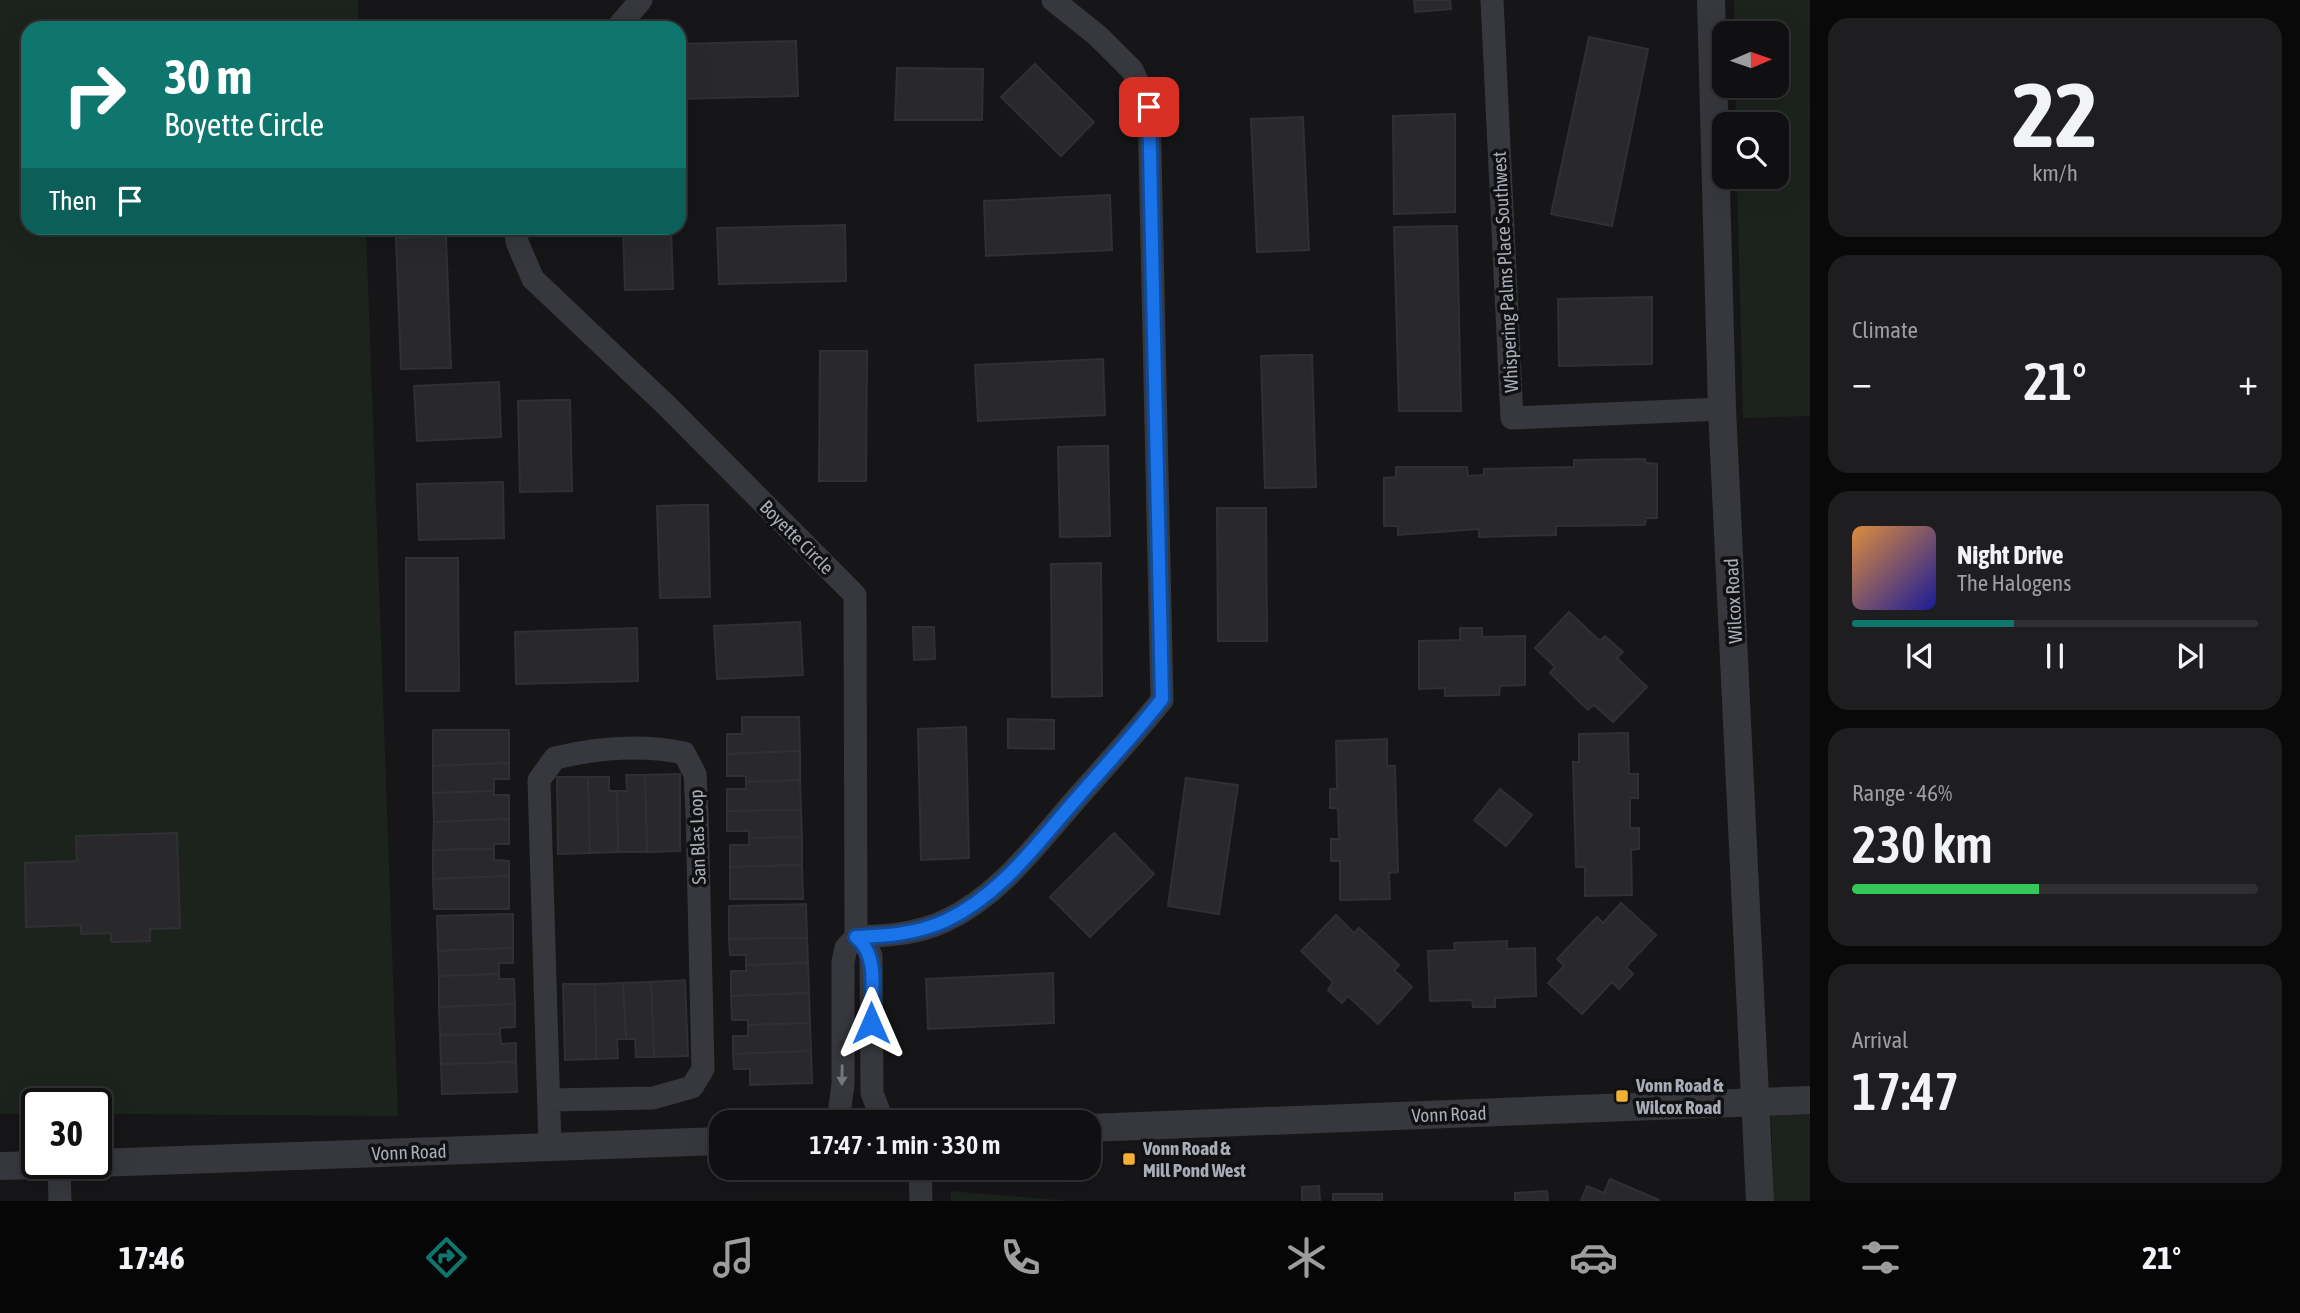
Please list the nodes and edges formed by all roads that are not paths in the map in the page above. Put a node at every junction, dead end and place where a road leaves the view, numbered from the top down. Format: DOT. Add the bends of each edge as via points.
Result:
graph roads {
  1 [pos="641,0"];
  2 [pos="1053,0"];
  3 [pos="1492,0"];
  4 [pos="1711,0"];
  5 [pos="623,21"];
  6 [pos="516,235"];
  7 [pos="1722,409"];
  8 [pos="856,937"];
  9 [pos="551,1100"];
  10 [pos="1810,1100"];
  11 [pos="1757,1102"];
  12 [pos="840,1110"];
  13 [pos="878,1110"];
  14 [pos="1101,1127"];
  15 [pos="709,1141"];
  16 [pos="550,1147"];
  17 [pos="112,1162"];
  18 [pos="0,1166"];
  19 [pos="21,1166"];
  20 [pos="59,1179"];
  21 [pos="920,1180"];
  22 [pos="60,1201"];
  23 [pos="921,1201"];
  24 [pos="1760,1201"];
  1 -- 5 [label="street"];
  2 -- 8 [label="street" via="1132,69 1149,107 1162,699 1042,841 985,898 944,922 899,935"];
  3 -- 7 [label="street, Whispering Palms Place Southwest" via="1513,418"];
  4 -- 7 [label="street, Wilcox Road"];
  6 -- 8 [label="street, Boyette Circle" via="533,279 855,595"];
  7 -- 11 [label="street, Wilcox Road"];
  8 -- 12 [label="street, Boyette Circle, one-way" via="846,948 843,962"];
  8 -- 13 [label="street, Boyette Circle" via="871,956 872,1093"];
  9 -- 9 [label="street, San Blas Loop" via="539,780 555,758 591,750 661,748 684,753 695,774 703,1069 692,1087 653,1098"];
  9 -- 16 [label="street, San Blas Loop"];
  10 -- 11 [label="street, Vonn Road"];
  11 -- 14 [label="street, Vonn Road"];
  11 -- 24 [label="street, Wilcox Road"];
  15 -- 16 [label="street, Vonn Road"];
  16 -- 17 [label="street, Vonn Road"];
  18 -- 19 [label="street"];
  20 -- 22 [label="street"];
  21 -- 23 [label="street"];
}
